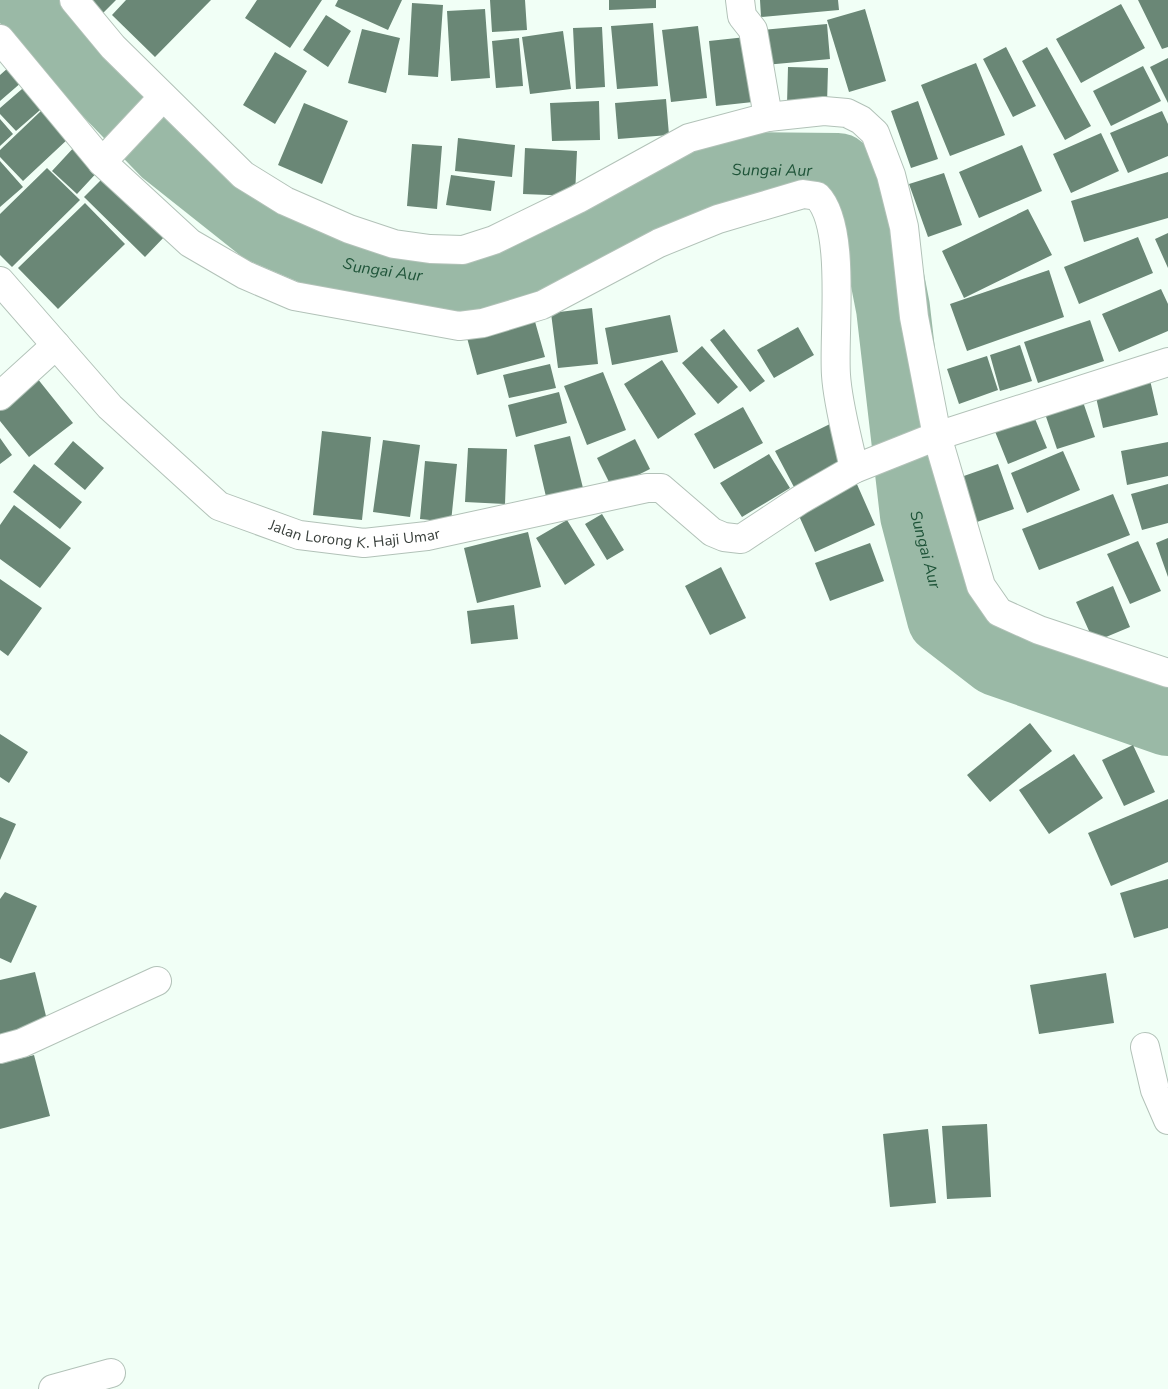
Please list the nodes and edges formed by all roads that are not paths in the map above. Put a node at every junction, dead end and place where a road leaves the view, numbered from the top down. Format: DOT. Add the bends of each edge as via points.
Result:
graph roads {
  1 [pos="74,0"];
  2 [pos="740,0"];
  3 [pos="0,39"];
  4 [pos="155,106"];
  5 [pos="768,117"];
  6 [pos="105,158"];
  7 [pos="0,281"];
  8 [pos="56,345"];
  9 [pos="1168,362"];
  10 [pos="0,396"];
  11 [pos="934,437"];
  12 [pos="862,466"];
  13 [pos="1168,673"];
  14 [pos="157,981"];
  15 [pos="1145,1047"];
  16 [pos="0,1049"];
  17 [pos="1168,1120"];
  18 [pos="111,1373"];
  19 [pos="53,1389"];
  1 -- 4 [label="street"];
  2 -- 5 [label="street" via="742,16 753,30"];
  3 -- 6 [label="street"];
  4 -- 5 [label="street" via="243,175 285,201 348,229 394,244 463,250 494,240 578,199 689,138"];
  4 -- 6 [label="street"];
  5 -- 11 [label="street" via="824,111 847,113 862,120 875,133 904,227 914,317"];
  6 -- 12 [label="street" via="190,243 245,275 294,296 459,326 483,323 542,305 659,243 718,219 803,194 817,196 825,204 835,240 836,377"];
  7 -- 8 [label="street, Jalan Lorong K. Haji Umar"];
  8 -- 10 [label="street"];
  8 -- 12 [label="street, Jalan Lorong K. Haji Umar" via="110,407 219,506 299,535 364,543 427,536 647,488 661,488 712,532 741,539"];
  9 -- 11 [label="street, Jalan Lorong K. Haji Umar"];
  11 -- 12 [label="street, Jalan Lorong K. Haji Umar"];
  11 -- 13 [label="street" via="981,586 999,612 1038,630"];
  14 -- 16 [label="street" via="22,1043"];
  15 -- 17 [label="street" via="1155,1090"];
  18 -- 19 [label="street"];
}
